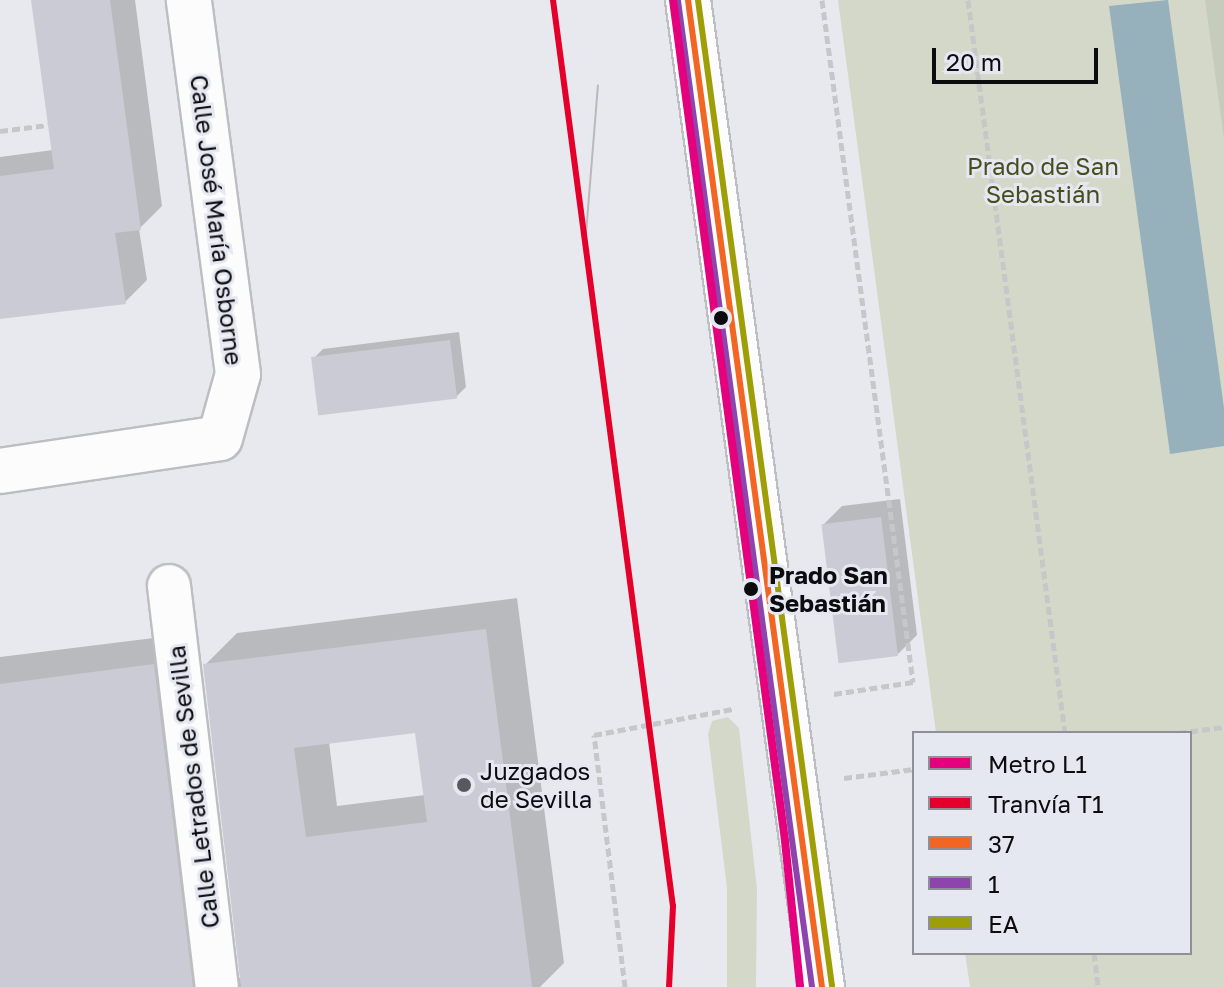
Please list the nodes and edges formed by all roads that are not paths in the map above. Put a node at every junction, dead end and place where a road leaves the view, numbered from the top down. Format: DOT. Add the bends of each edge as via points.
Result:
graph roads {
  1 [pos="189,0"];
  2 [pos="688,0"];
  3 [pos="0,471"];
  4 [pos="169,586"];
  5 [pos="217,987"];
  6 [pos="822,987"];
  1 -- 3 [label="street, Calle José María Osborne" via="238,374 220,438"];
  2 -- 6 [label="street"];
  4 -- 5 [label="street, Calle Letrados de Sevilla"];
}
